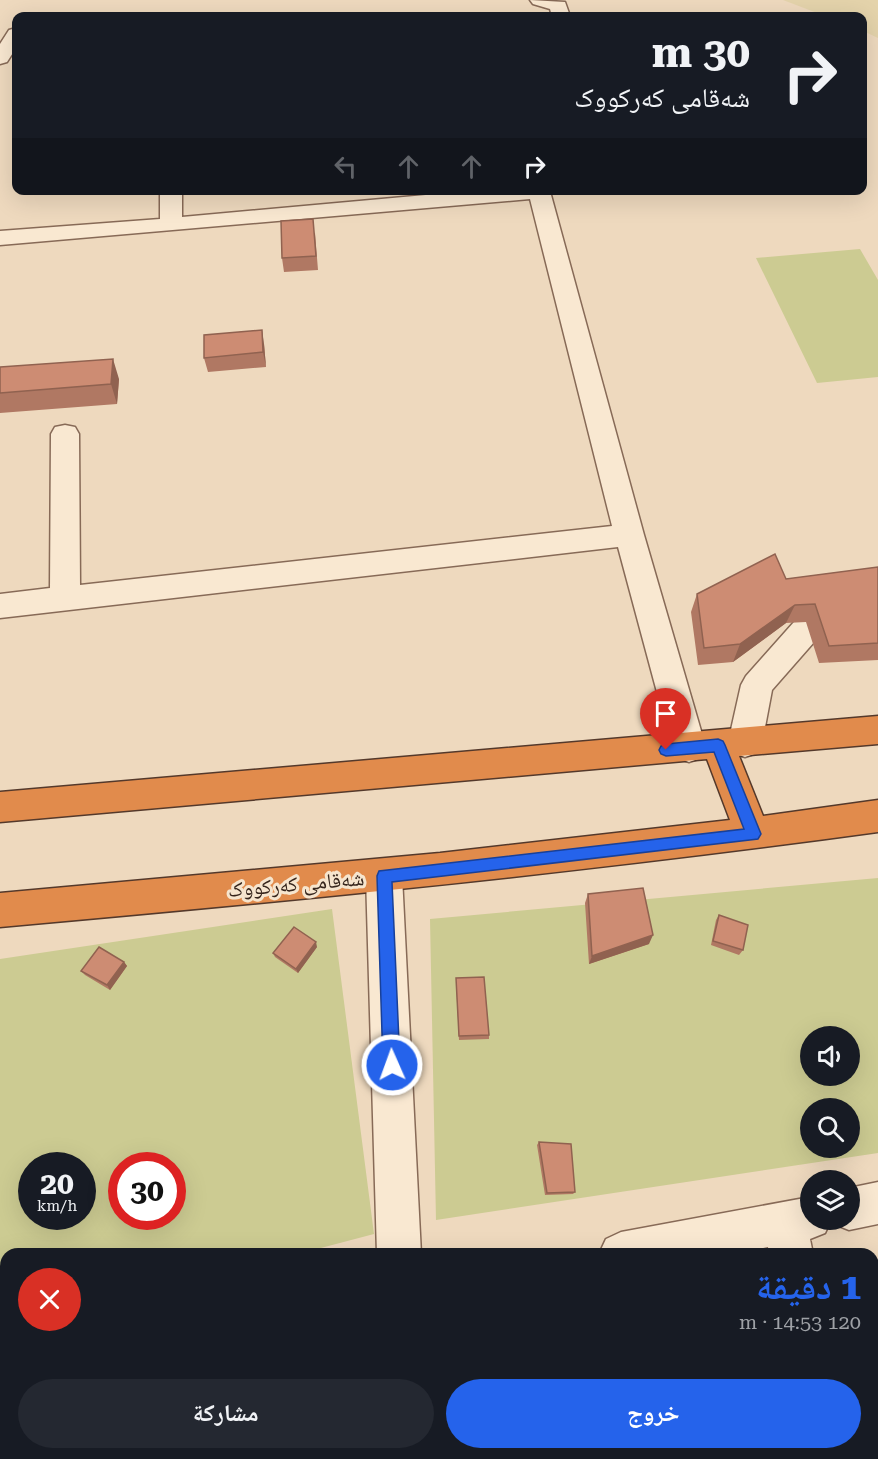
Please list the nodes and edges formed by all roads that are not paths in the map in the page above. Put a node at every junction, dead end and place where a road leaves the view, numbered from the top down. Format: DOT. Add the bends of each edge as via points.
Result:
graph roads {
  1 [pos="539,0"];
  2 [pos="560,12"];
  3 [pos="12,40"];
  4 [pos="0,58"];
  5 [pos="171,195"];
  6 [pos="497,195"];
  7 [pos="542,195"];
  8 [pos="171,225"];
  9 [pos="0,238"];
  10 [pos="65,434"];
  11 [pos="629,535"];
  12 [pos="65,598"];
  13 [pos="0,606"];
  14 [pos="878,615"];
  15 [pos="878,730"];
  16 [pos="718,745"];
  17 [pos="0,807"];
  18 [pos="878,816"];
  19 [pos="753,834"];
  20 [pos="384,876"];
  21 [pos="0,910"];
  22 [pos="878,1203"];
  23 [pos="860,1207"];
  24 [pos="795,1232"];
  25 [pos="399,1248"];
  26 [pos="668,1248"];
  1 -- 2 [label="street" via="558,6"];
  3 -- 4 [label="street"];
  5 -- 8 [label="street"];
  6 -- 8 [label="street"];
  7 -- 11 [label="street"];
  8 -- 9 [label="street"];
  10 -- 12 [label="street"];
  11 -- 12 [label="street"];
  11 -- 16 [label="street"];
  12 -- 13 [label="street"];
  14 -- 16 [label="street" via="864,613 813,622 756,685"];
  15 -- 16 [label="highway"];
  16 -- 17 [label="highway"];
  16 -- 19 [label="highway"];
  18 -- 19 [label="highway, شەقامی کەرکووک"];
  19 -- 20 [label="highway, شەقامی کەرکووک"];
  20 -- 21 [label="highway, شەقامی کەرکووک"];
  20 -- 25 [label="street"];
  22 -- 23 [label="street"];
  24 -- 26 [label="street"];
}
